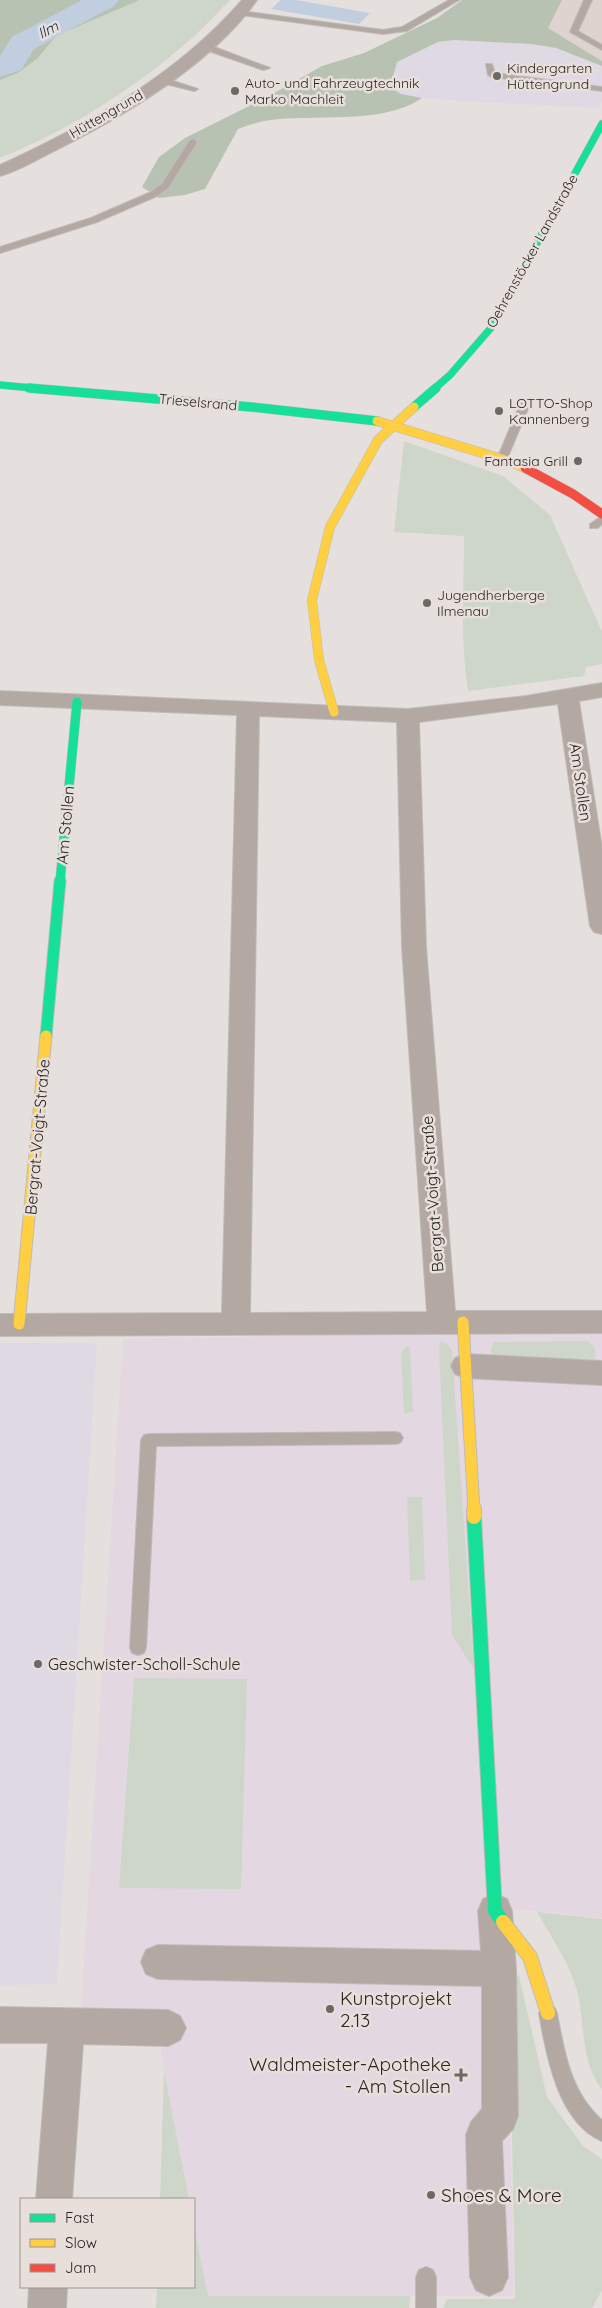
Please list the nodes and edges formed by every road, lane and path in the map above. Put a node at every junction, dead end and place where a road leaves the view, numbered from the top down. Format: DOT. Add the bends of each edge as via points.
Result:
graph roads {
  1 [pos="250,0"];
  2 [pos="455,0"];
  3 [pos="588,0"];
  4 [pos="240,13"];
  5 [pos="206,47"];
  6 [pos="602,48"];
  7 [pos="489,66"];
  8 [pos="266,68"];
  9 [pos="161,80"];
  10 [pos="602,89"];
  11 [pos="194,90"];
  12 [pos="602,124"];
  13 [pos="193,142"];
  14 [pos="0,170"];
  15 [pos="0,250"];
  16 [pos="0,385"];
  17 [pos="525,404"];
  18 [pos="395,426"];
  19 [pos="502,459"];
  20 [pos="602,514"];
  21 [pos="602,690"];
  22 [pos="568,696"];
  23 [pos="0,698"];
  24 [pos="77,702"];
  25 [pos="248,709"];
  26 [pos="334,712"];
  27 [pos="408,716"];
  28 [pos="602,926"];
  29 [pos="54,949"];
  30 [pos="452,1322"];
  31 [pos="602,1322"];
  32 [pos="236,1323"];
  33 [pos="10,1325"];
  34 [pos="465,1366"];
  35 [pos="602,1373"];
  36 [pos="395,1438"];
  37 [pos="138,1648"];
  38 [pos="495,1910"];
  39 [pos="158,1962"];
  40 [pos="499,1969"];
  41 [pos="548,2013"];
  42 [pos="0,2024"];
  43 [pos="67,2026"];
  44 [pos="168,2028"];
  45 [pos="602,2132"];
  46 [pos="54,2198"];
  47 [pos="426,2277"];
  48 [pos="489,2277"];
  49 [pos="48,2288"];
  50 [pos="47,2308"];
  51 [pos="426,2308"];
  1 -- 4 [label="street, Hüttengrund"];
  2 -- 4 [label="lane" via="404,28 383,32"];
  3 -- 6 [label="lane" via="574,32"];
  4 -- 5 [label="street, Hüttengrund"];
  5 -- 8 [label="lane"];
  5 -- 9 [label="street, Hüttengrund"];
  7 -- 10 [label="lane" via="492,76"];
  9 -- 11 [label="lane"];
  9 -- 14 [label="street, Hüttengrund" via="129,103 29,158"];
  12 -- 18 [label="street, Oehrenstöcker Landstraße" via="490,329 450,375"];
  13 -- 15 [label="lane" via="164,186 154,194 94,220"];
  16 -- 18 [label="street, Trieselsrand" via="251,406 354,417"];
  17 -- 19 [label="lane"];
  18 -- 19 [label="street, Trieselsrand"];
  18 -- 26 [label="street, Oehrenstöcker Landstraße" via="378,440 330,527 312,600 319,660"];
  19 -- 20 [label="street, Trieselsrand" via="532,471"];
  21 -- 22 [label="street"];
  22 -- 27 [label="street"];
  22 -- 28 [label="street, Am Stollen"];
  23 -- 24 [label="street"];
  24 -- 25 [label="street"];
  24 -- 29 [label="street, Am Stollen"];
  25 -- 26 [label="street"];
  25 -- 32 [label="street"];
  26 -- 27 [label="street"];
  27 -- 30 [label="street, Bergrat-Voigt-Straße" via="414,947"];
  29 -- 33 [label="street, Bergrat-Voigt-Straße"];
  30 -- 31 [label="street, Bergrat-Voigt-Straße"];
  30 -- 32 [label="street, Bergrat-Voigt-Straße"];
  30 -- 34 [label="street"];
  32 -- 33 [label="street, Bergrat-Voigt-Straße"];
  34 -- 35 [label="street"];
  34 -- 38 [label="street"];
  36 -- 37 [label="lane" via="148,1440"];
  38 -- 40 [label="street"];
  38 -- 41 [label="street" via="530,1957"];
  39 -- 40 [label="street"];
  40 -- 48 [label="street" via="500,2116 484,2135"];
  41 -- 45 [label="lane" via="556,2058 567,2091"];
  42 -- 43 [label="street"];
  43 -- 44 [label="street"];
  43 -- 46 [label="street"];
  47 -- 51 [label="lane"];
  49 -- 50 [label="street"];
}
